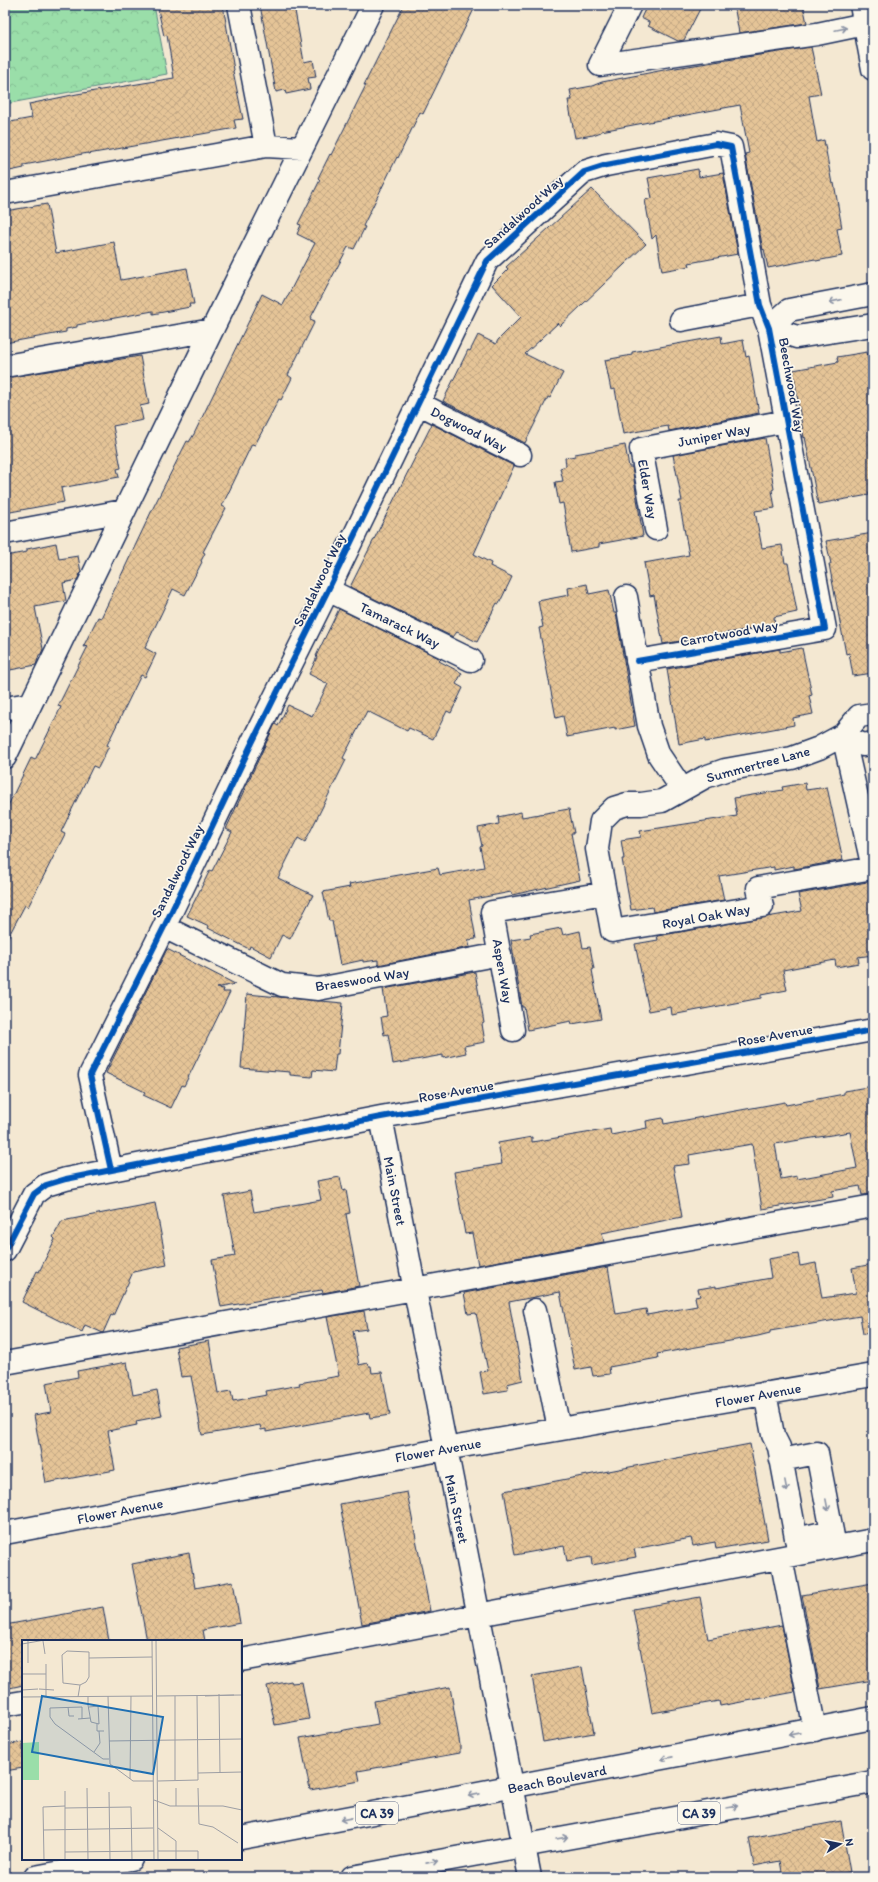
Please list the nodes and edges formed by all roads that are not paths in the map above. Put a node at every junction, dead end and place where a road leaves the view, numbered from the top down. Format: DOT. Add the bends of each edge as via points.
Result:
graph roads {
  1 [pos="239,5"];
  2 [pos="373,5"];
  3 [pos="630,5"];
  4 [pos="863,14"];
  5 [pos="872,61"];
  6 [pos="266,146"];
  7 [pos="731,147"];
  8 [pos="302,148"];
  9 [pos="5,193"];
  10 [pos="873,294"];
  11 [pos="760,305"];
  12 [pos="681,320"];
  13 [pos="873,325"];
  14 [pos="769,328"];
  15 [pos="212,330"];
  16 [pos="5,366"];
  17 [pos="418,404"];
  18 [pos="786,421"];
  19 [pos="641,448"];
  20 [pos="520,455"];
  21 [pos="123,511"];
  22 [pos="656,529"];
  23 [pos="5,533"];
  24 [pos="328,590"];
  25 [pos="626,597"];
  26 [pos="825,629"];
  27 [pos="471,660"];
  28 [pos="637,661"];
  29 [pos="29,704"];
  30 [pos="5,708"];
  31 [pos="873,714"];
  32 [pos="843,735"];
  33 [pos="873,743"];
  34 [pos="5,757"];
  35 [pos="682,789"];
  36 [pos="873,868"];
  37 [pos="605,893"];
  38 [pos="164,927"];
  39 [pos="612,932"];
  40 [pos="500,954"];
  41 [pos="513,1030"];
  42 [pos="873,1030"];
  43 [pos="381,1117"];
  44 [pos="111,1170"];
  45 [pos="873,1206"];
  46 [pos="5,1250"];
  47 [pos="414,1290"];
  48 [pos="536,1310"];
  49 [pos="5,1363"];
  50 [pos="873,1375"];
  51 [pos="765,1393"];
  52 [pos="559,1429"];
  53 [pos="445,1449"];
  54 [pos="781,1460"];
  55 [pos="5,1533"];
  56 [pos="834,1539"];
  57 [pos="873,1540"];
  58 [pos="792,1550"];
  59 [pos="479,1615"];
  60 [pos="242,1660"];
  61 [pos="22,1702"];
  62 [pos="5,1705"];
  63 [pos="873,1718"];
  64 [pos="815,1730"];
  65 [pos="873,1782"];
  66 [pos="512,1787"];
  67 [pos="242,1838"];
  68 [pos="524,1845"];
  69 [pos="126,1860"];
  70 [pos="35,1877"];
  71 [pos="352,1877"];
  72 [pos="530,1877"];
  1 -- 6 [label="street"];
  2 -- 8 [label="street"];
  3 -- 4 [label="street, one-way" via="600,65 817,34"];
  4 -- 5 [label="street"];
  6 -- 8 [label="street"];
  6 -- 9 [label="street"];
  7 -- 11 [label="street, Beechwood Way"];
  7 -- 17 [label="street, Sandalwood Way" via="716,144 606,165 584,172 487,261"];
  8 -- 15 [label="street"];
  10 -- 14 [label="street, one-way" via="788,310"];
  11 -- 12 [label="street"];
  11 -- 14 [label="street, Beechwood Way"];
  13 -- 14 [label="street" via="797,337"];
  14 -- 18 [label="street, Beechwood Way"];
  15 -- 16 [label="street"];
  15 -- 21 [label="street"];
  17 -- 20 [label="street, Dogwood Way"];
  17 -- 24 [label="street, Sandalwood Way"];
  18 -- 19 [label="street, Juniper Way"];
  18 -- 26 [label="street, Beechwood Way"];
  19 -- 22 [label="street, Elder Way"];
  21 -- 23 [label="street"];
  21 -- 29 [label="street"];
  24 -- 27 [label="street, Tamarack Way"];
  24 -- 38 [label="street, Sandalwood Way"];
  25 -- 28 [label="street"];
  26 -- 28 [label="street, Carrotwood Way"];
  28 -- 35 [label="street" via="649,726 659,754"];
  29 -- 30 [label="street"];
  29 -- 34 [label="street"];
  31 -- 32 [label="street, Summertree Lane" via="859,716"];
  32 -- 33 [label="street" via="863,744"];
  32 -- 35 [label="street, Summertree Lane" via="792,758 725,770"];
  32 -- 36 [label="street"];
  35 -- 37 [label="street, Summertree Lane" via="662,801 627,804 614,808 601,821 597,849"];
  36 -- 39 [label="street, Royal Oak Way" via="758,888 762,906"];
  37 -- 39 [label="street, Summertree Lane"];
  37 -- 40 [label="street, Aspen Way" via="492,912"];
  38 -- 40 [label="street, Braeswood Way" via="282,986 318,989"];
  38 -- 44 [label="street, Sandalwood Way" via="90,1075"];
  40 -- 41 [label="street, Aspen Way"];
  42 -- 43 [label="street, Rose Avenue"];
  43 -- 44 [label="street, Rose Avenue"];
  43 -- 47 [label="street, Main Street"];
  44 -- 46 [label="street, Rose Avenue" via="46,1185 34,1194"];
  45 -- 47 [label="street"];
  47 -- 49 [label="street"];
  47 -- 53 [label="street, Main Street"];
  48 -- 52 [label="street"];
  50 -- 51 [label="street, Flower Avenue"];
  51 -- 52 [label="street, Flower Avenue"];
  51 -- 54 [label="street"];
  52 -- 53 [label="street, Flower Avenue"];
  53 -- 55 [label="street, Flower Avenue"];
  53 -- 59 [label="street, Main Street"];
  54 -- 56 [label="street, one-way" via="817,1453"];
  54 -- 58 [label="street, one-way"];
  56 -- 57 [label="street"];
  56 -- 58 [label="street"];
  58 -- 59 [label="street"];
  58 -- 64 [label="street"];
  59 -- 60 [label="street"];
  59 -- 66 [label="street, Main Street"];
  61 -- 62 [label="street"];
  63 -- 64 [label="street, Beach Boulevard / CA 39"];
  64 -- 66 [label="street, Beach Boulevard / CA 39, one-way"];
  68 -- 65 [label="street, CA 39, one-way"];
  66 -- 67 [label="street, Beach Boulevard / CA 39, one-way"];
  66 -- 68 [label="street, Main Street"];
  71 -- 68 [label="street, CA 39, one-way"];
  68 -- 72 [label="street, Main Street"];
  69 -- 70 [label="street"];
}
